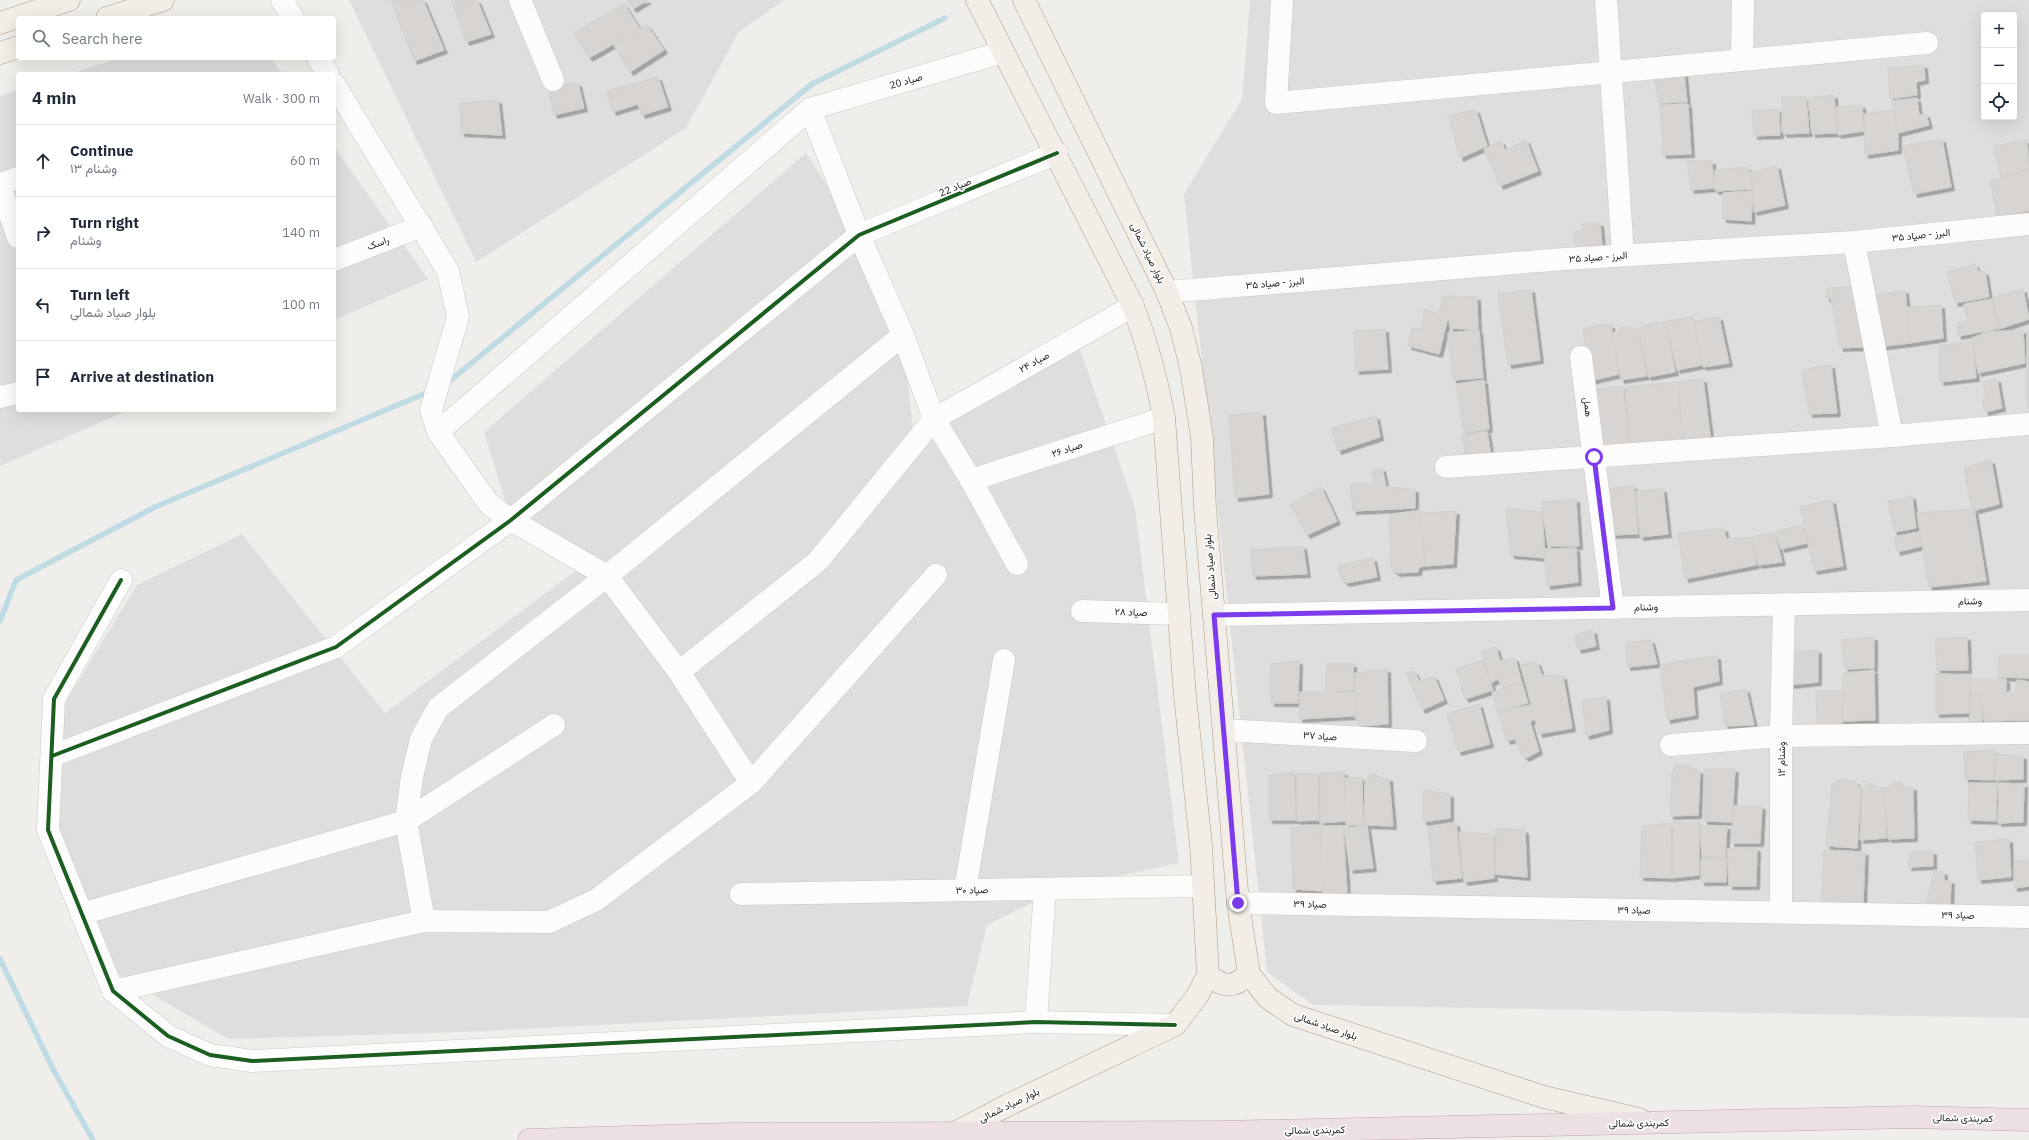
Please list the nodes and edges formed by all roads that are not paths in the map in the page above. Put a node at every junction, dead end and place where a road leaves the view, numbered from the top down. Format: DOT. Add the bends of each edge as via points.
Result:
graph roads {
  1 [pos="69,0"];
  2 [pos="163,0"];
  3 [pos="282,0"];
  4 [pos="520,0"];
  5 [pos="977,0"];
  6 [pos="1024,0"];
  7 [pos="1282,0"];
  8 [pos="1606,0"];
  9 [pos="1743,0"];
  10 [pos="21,16"];
  11 [pos="113,16"];
  12 [pos="292,16"];
  13 [pos="16,18"];
  14 [pos="0,23"];
  15 [pos="1927,43"];
  16 [pos="16,48"];
  17 [pos="1003,52"];
  18 [pos="0,53"];
  19 [pos="319,60"];
  20 [pos="1742,60"];
  21 [pos="327,72"];
  22 [pos="1612,72"];
  23 [pos="553,80"];
  24 [pos="336,87"];
  25 [pos="810,109"];
  26 [pos="1057,153"];
  27 [pos="16,179"];
  28 [pos="0,185"];
  29 [pos="2029,224"];
  30 [pos="422,226"];
  31 [pos="16,231"];
  32 [pos="859,235"];
  33 [pos="1854,242"];
  34 [pos="1623,255"];
  35 [pos="336,259"];
  36 [pos="1167,292"];
  37 [pos="1134,306"];
  38 [pos="903,335"];
  39 [pos="1581,357"];
  40 [pos="16,393"];
  41 [pos="0,397"];
  42 [pos="1164,418"];
  43 [pos="934,419"];
  44 [pos="2029,424"];
  45 [pos="438,432"];
  46 [pos="1892,436"];
  47 [pos="1594,457"];
  48 [pos="1446,467"];
  49 [pos="971,480"];
  50 [pos="511,520"];
  51 [pos="1017,564"];
  52 [pos="936,575"];
  53 [pos="607,576"];
  54 [pos="121,580"];
  55 [pos="2029,600"];
  56 [pos="1784,605"];
  57 [pos="1613,608"];
  58 [pos="1082,611"];
  59 [pos="1179,614"];
  60 [pos="1214,615"];
  61 [pos="1004,660"];
  62 [pos="679,672"];
  63 [pos="554,725"];
  64 [pos="1224,730"];
  65 [pos="2029,733"];
  66 [pos="1780,736"];
  67 [pos="1416,742"];
  68 [pos="1671,745"];
  69 [pos="52,756"];
  70 [pos="751,783"];
  71 [pos="406,822"];
  72 [pos="1204,886"];
  73 [pos="1045,889"];
  74 [pos="965,890"];
  75 [pos="741,894"];
  76 [pos="1238,903"];
  77 [pos="1781,912"];
  78 [pos="81,914"];
  79 [pos="2029,917"];
  80 [pos="424,921"];
  81 [pos="1249,974"];
  82 [pos="1208,975"];
  83 [pos="113,991"];
  84 [pos="1036,1022"];
  85 [pos="1174,1025"];
  86 [pos="2029,1120"];
  87 [pos="1654,1123"];
  88 [pos="953,1134"];
  89 [pos="529,1140"];
  1 -- 10 [label="main road"];
  2 -- 11 [label="main road"];
  3 -- 12 [label="street"];
  4 -- 23 [label="street"];
  5 -- 17 [label="main road, بلوار صیاد شمالی"];
  6 -- 36 [label="main road, بلوار صیاد شمالی"];
  7 -- 22 [label="street" via="1276,103"];
  8 -- 22 [label="street"];
  9 -- 20 [label="street"];
  13 -- 14 [label="main road"];
  15 -- 20 [label="street"];
  16 -- 18 [label="main road"];
  17 -- 25 [label="street, صیاد 20"];
  17 -- 26 [label="main road, بلوار صیاد شمالی"];
  19 -- 21 [label="street"];
  20 -- 22 [label="street"];
  22 -- 34 [label="street"];
  24 -- 30 [label="street"];
  25 -- 32 [label="street"];
  25 -- 45 [label="street"];
  26 -- 32 [label="street, صیاد 22"];
  26 -- 37 [label="main road, بلوار صیاد شمالی"];
  27 -- 28 [label="street"];
  28 -- 31 [label="street"];
  29 -- 33 [label="street, البرز - صیاد ۳۵"];
  30 -- 35 [label="street, راسک"];
  30 -- 45 [label="street" via="448,271 458,317 431,410"];
  32 -- 38 [label="street"];
  32 -- 50 [label="street, صیاد 22"];
  33 -- 34 [label="street, البرز - صیاد ۳۵"];
  33 -- 46 [label="street"];
  34 -- 36 [label="street, البرز - صیاد ۳۵"];
  36 -- 60 [label="main road, بلوار صیاد شمالی" via="1181,328 1191,368 1202,438"];
  37 -- 42 [label="main road, بلوار صیاد شمالی" via="1156,376"];
  37 -- 43 [label="street, صیاد ۲۴"];
  38 -- 43 [label="street"];
  38 -- 53 [label="street"];
  39 -- 47 [label="street, همل"];
  40 -- 41 [label="street"];
  42 -- 49 [label="street, صیاد ۲۶"];
  42 -- 59 [label="main road, بلوار صیاد شمالی"];
  43 -- 49 [label="street"];
  43 -- 62 [label="street" via="818,561"];
  44 -- 46 [label="street"];
  45 -- 50 [label="street" via="489,504"];
  46 -- 47 [label="street"];
  47 -- 48 [label="street"];
  47 -- 57 [label="street, همل"];
  49 -- 51 [label="street"];
  50 -- 53 [label="street"];
  50 -- 69 [label="street, صیاد 22" via="336,647"];
  52 -- 70 [label="street"];
  53 -- 62 [label="street"];
  53 -- 71 [label="street" via="438,708 421,739 412,777"];
  54 -- 69 [label="street" via="54,699"];
  55 -- 56 [label="street, وشنام"];
  56 -- 57 [label="street, وشنام"];
  56 -- 66 [label="street, وشنام ۱۲"];
  57 -- 60 [label="street, وشنام"];
  58 -- 59 [label="street, صیاد ۲۸"];
  59 -- 72 [label="main road, بلوار صیاد شمالی" via="1184,696"];
  60 -- 64 [label="main road, بلوار صیاد شمالی"];
  61 -- 74 [label="street"];
  62 -- 70 [label="street"];
  63 -- 71 [label="street"];
  64 -- 67 [label="street, صیاد ۳۷"];
  64 -- 76 [label="main road, بلوار صیاد شمالی"];
  65 -- 66 [label="street"];
  66 -- 68 [label="street"];
  66 -- 77 [label="street, وشنام ۱۲"];
  69 -- 78 [label="street" via="48,830"];
  70 -- 80 [label="street" via="596,900 549,922"];
  71 -- 78 [label="street"];
  71 -- 80 [label="street"];
  72 -- 73 [label="street, صیاد ۳۰"];
  72 -- 82 [label="main road, بلوار صیاد شمالی"];
  73 -- 74 [label="street, صیاد ۳۰"];
  73 -- 84 [label="street"];
  74 -- 75 [label="street, صیاد ۳۰"];
  76 -- 77 [label="street, صیاد ۳۹"];
  76 -- 81 [label="main road, بلوار صیاد شمالی"];
  77 -- 79 [label="street, صیاد ۳۹"];
  78 -- 83 [label="street"];
  80 -- 83 [label="street"];
  81 -- 82 [label="main road" via="1241,982 1229,985 1217,983"];
  81 -- 87 [label="main road, بلوار صیاد شمالی" via="1268,998 1293,1015 1544,1097"];
  82 -- 85 [label="main road, بلوار صیاد شمالی" via="1198,995"];
  83 -- 84 [label="street" via="168,1036 210,1054 252,1060"];
  84 -- 85 [label="street"];
  85 -- 88 [label="main road, بلوار صیاد شمالی"];
  86 -- 87 [label="highway, کمربندی شمالی" via="1912,1117"];
  87 -- 88 [label="highway, کمربندی شمالی" via="1220,1132"];
  88 -- 89 [label="highway, کمربندی شمالی" via="732,1134"];
}
